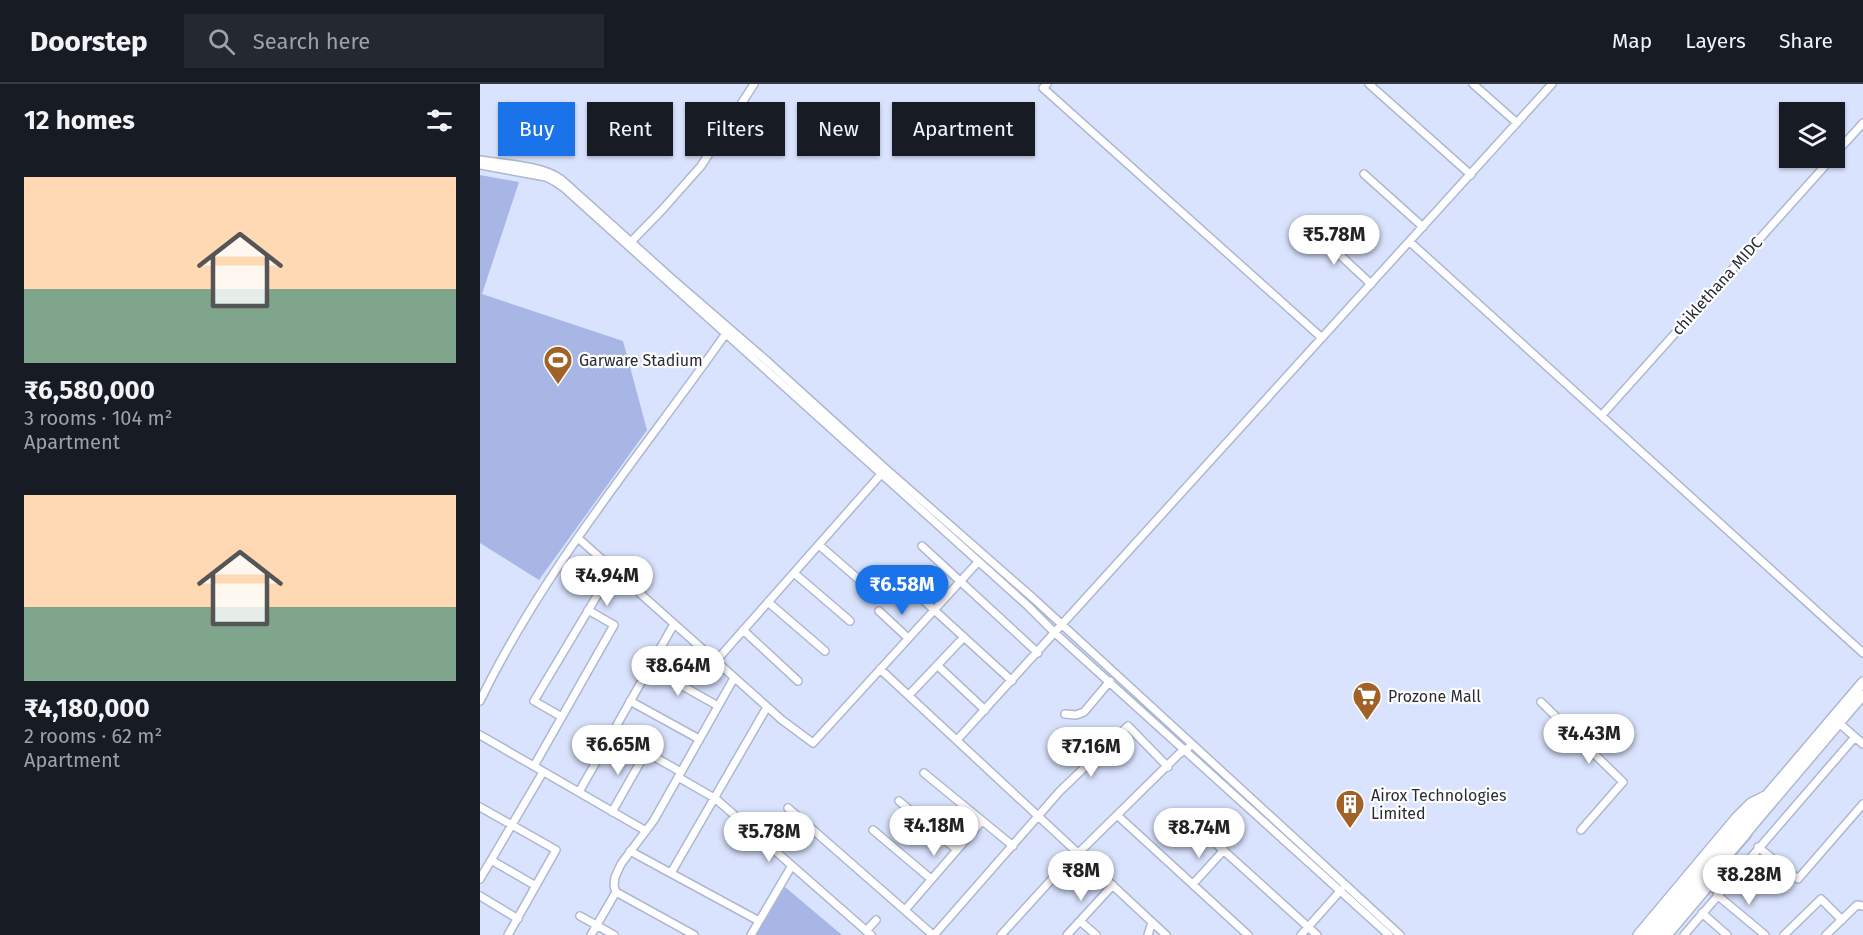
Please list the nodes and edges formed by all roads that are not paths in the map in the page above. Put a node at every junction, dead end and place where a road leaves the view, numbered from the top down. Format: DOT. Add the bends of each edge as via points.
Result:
graph roads {
  1 [pos="754,84"];
  2 [pos="1047,84"];
  3 [pos="1369,84"];
  4 [pos="1473,84"];
  5 [pos="1552,84"];
  6 [pos="1517,123"];
  7 [pos="1863,123"];
  8 [pos="1845,143"];
  9 [pos="480,160"];
  10 [pos="480,165"];
  11 [pos="1822,168"];
  12 [pos="516,169"];
  13 [pos="1364,174"];
  14 [pos="1471,175"];
  15 [pos="1423,227"];
  16 [pos="1313,231"];
  17 [pos="1410,242"];
  18 [pos="629,244"];
  19 [pos="1371,284"];
  20 [pos="727,331"];
  21 [pos="1322,338"];
  22 [pos="1602,415"];
  23 [pos="884,471"];
  24 [pos="578,538"];
  25 [pos="819,545"];
  26 [pos="922,546"];
  27 [pos="978,562"];
  28 [pos="613,569"];
  29 [pos="794,573"];
  30 [pos="898,577"];
  31 [pos="961,582"];
  32 [pos="864,584"];
  33 [pos="768,602"];
  34 [pos="588,609"];
  35 [pos="934,610"];
  36 [pos="879,611"];
  37 [pos="850,621"];
  38 [pos="674,624"];
  39 [pos="1063,626"];
  40 [pos="743,630"];
  41 [pos="1056,634"];
  42 [pos="963,637"];
  43 [pos="908,639"];
  44 [pos="825,651"];
  45 [pos="1863,652"];
  46 [pos="1038,653"];
  47 [pos="716,661"];
  48 [pos="937,665"];
  49 [pos="649,667"];
  50 [pos="880,669"];
  51 [pos="734,678"];
  52 [pos="798,681"];
  53 [pos="1012,681"];
  54 [pos="1110,681"];
  55 [pos="1863,682"];
  56 [pos="909,695"];
  57 [pos="1863,695"];
  58 [pos="630,700"];
  59 [pos="480,701"];
  60 [pos="1541,702"];
  61 [pos="718,706"];
  62 [pos="767,707"];
  63 [pos="985,710"];
  64 [pos="1065,714"];
  65 [pos="562,717"];
  66 [pos="1839,723"];
  67 [pos="612,733"];
  68 [pos="480,735"];
  69 [pos="1855,737"];
  70 [pos="699,739"];
  71 [pos="957,740"];
  72 [pos="1863,744"];
  73 [pos="1185,747"];
  74 [pos="646,752"];
  75 [pos="534,766"];
  76 [pos="1168,767"];
  77 [pos="543,772"];
  78 [pos="924,773"];
  79 [pos="679,775"];
  80 [pos="579,792"];
  81 [pos="1765,796"];
  82 [pos="716,799"];
  83 [pos="899,801"];
  84 [pos="1863,804"];
  85 [pos="480,807"];
  86 [pos="788,808"];
  87 [pos="612,812"];
  88 [pos="1762,812"];
  89 [pos="1117,815"];
  90 [pos="1039,816"];
  91 [pos="1749,816"];
  92 [pos="982,820"];
  93 [pos="1191,821"];
  94 [pos="512,825"];
  95 [pos="873,830"];
  96 [pos="1581,830"];
  97 [pos="646,831"];
  98 [pos="1746,833"];
  99 [pos="1013,846"];
  100 [pos="1758,848"];
  101 [pos="957,850"];
  102 [pos="1224,850"];
  103 [pos="630,851"];
  104 [pos="1079,853"];
  105 [pos="491,860"];
  106 [pos="791,867"];
  107 [pos="671,873"];
  108 [pos="480,879"];
  109 [pos="931,879"];
  110 [pos="1193,884"];
  111 [pos="1113,885"];
  112 [pos="536,886"];
  113 [pos="1341,891"];
  114 [pos="616,892"];
  115 [pos="480,896"];
  116 [pos="1718,896"];
  117 [pos="1863,906"];
  118 [pos="905,910"];
  119 [pos="1702,913"];
  120 [pos="580,916"];
  121 [pos="518,919"];
  122 [pos="876,920"];
  123 [pos="1842,920"];
  124 [pos="759,921"];
  125 [pos="1080,921"];
  126 [pos="1152,922"];
  127 [pos="597,925"];
  128 [pos="1308,926"];
  129 [pos="868,933"];
  130 [pos="508,935"];
  131 [pos="591,935"];
  132 [pos="614,935"];
  133 [pos="694,935"];
  134 [pos="751,935"];
  135 [pos="934,935"];
  136 [pos="1001,935"];
  137 [pos="1067,935"];
  138 [pos="1096,935"];
  139 [pos="1148,935"];
  140 [pos="1166,935"];
  141 [pos="1248,935"];
  142 [pos="1301,935"];
  143 [pos="1317,935"];
  144 [pos="1389,935"];
  145 [pos="1400,935"];
  146 [pos="1638,935"];
  147 [pos="1649,935"];
  148 [pos="1659,935"];
  149 [pos="1667,935"];
  150 [pos="1684,935"];
  151 [pos="1727,935"];
  152 [pos="1765,935"];
  153 [pos="1784,935"];
  154 [pos="1826,935"];
  1 -- 18 [label="street" via="701,166"];
  2 -- 21 [label="street" via="1043,88"];
  3 -- 14 [label="street"];
  4 -- 6 [label="street"];
  5 -- 6 [label="street"];
  6 -- 14 [label="street"];
  7 -- 8 [label="street, chiklethana MIDC"];
  9 -- 12 [label="street"];
  10 -- 12 [label="street"];
  11 -- 22 [label="street, chiklethana MIDC"];
  12 -- 18 [label="street" via="554,181"];
  13 -- 15 [label="street"];
  14 -- 15 [label="street"];
  15 -- 17 [label="street"];
  16 -- 19 [label="street"];
  17 -- 19 [label="street"];
  17 -- 22 [label="street"];
  18 -- 20 [label="street"];
  19 -- 21 [label="street"];
  20 -- 23 [label="street"];
  20 -- 24 [label="street"];
  21 -- 39 [label="street"];
  22 -- 45 [label="street"];
  23 -- 25 [label="street"];
  23 -- 27 [label="street"];
  23 -- 39 [label="street"];
  24 -- 28 [label="street"];
  24 -- 59 [label="street" via="552,574"];
  25 -- 29 [label="street"];
  25 -- 32 [label="street"];
  26 -- 31 [label="street"];
  27 -- 31 [label="street"];
  27 -- 41 [label="street"];
  28 -- 34 [label="street"];
  28 -- 38 [label="street"];
  29 -- 33 [label="street"];
  29 -- 37 [label="street"];
  30 -- 35 [label="street"];
  31 -- 35 [label="street"];
  31 -- 46 [label="street"];
  33 -- 40 [label="street"];
  33 -- 44 [label="street"];
  34 -- 65 [label="street" via="614,625"];
  34 -- 65 [label="street" via="534,701"];
  35 -- 42 [label="street"];
  35 -- 43 [label="street"];
  36 -- 43 [label="street"];
  38 -- 47 [label="street"];
  38 -- 49 [label="street"];
  39 -- 41 [label="street"];
  39 -- 73 [label="street"];
  40 -- 47 [label="street"];
  40 -- 52 [label="street"];
  41 -- 46 [label="street"];
  41 -- 54 [label="street"];
  42 -- 48 [label="street"];
  42 -- 53 [label="street"];
  43 -- 50 [label="street"];
  46 -- 53 [label="street"];
  47 -- 51 [label="street"];
  48 -- 56 [label="street"];
  48 -- 63 [label="street"];
  49 -- 58 [label="street"];
  49 -- 61 [label="street"];
  50 -- 56 [label="street"];
  50 -- 62 [label="street" via="813,743"];
  51 -- 61 [label="street"];
  51 -- 62 [label="street"];
  53 -- 63 [label="street"];
  54 -- 64 [label="street" via="1081,714"];
  54 -- 73 [label="street"];
  55 -- 81 [label="main road"];
  56 -- 71 [label="street"];
  57 -- 66 [label="main road"];
  58 -- 67 [label="street"];
  58 -- 70 [label="street"];
  60 -- 96 [label="street" via="1622,780"];
  61 -- 70 [label="street"];
  62 -- 82 [label="street"];
  63 -- 71 [label="street"];
  65 -- 75 [label="street"];
  66 -- 69 [label="street"];
  66 -- 88 [label="main road"];
  67 -- 74 [label="street"];
  67 -- 80 [label="street"];
  68 -- 75 [label="street"];
  69 -- 72 [label="street"];
  69 -- 100 [label="street"];
  70 -- 79 [label="street"];
  71 -- 90 [label="street"];
  73 -- 76 [label="street"];
  73 -- 113 [label="street"];
  73 -- 145 [label="street"];
  74 -- 79 [label="street"];
  74 -- 87 [label="street"];
  75 -- 77 [label="street"];
  76 -- 89 [label="street"];
  76 -- 90 [label="street" via="1128,726"];
  77 -- 80 [label="street"];
  77 -- 94 [label="street"];
  78 -- 92 [label="street"];
  79 -- 82 [label="street"];
  79 -- 97 [label="street"];
  80 -- 87 [label="street"];
  81 -- 91 [label="main road"];
  81 -- 146 [label="main road" via="1736,818"];
  82 -- 106 [label="street"];
  82 -- 107 [label="street"];
  83 -- 101 [label="street"];
  84 -- 100 [label="street" via="1798,879"];
  85 -- 94 [label="street"];
  86 -- 118 [label="street"];
  87 -- 97 [label="street"];
  88 -- 98 [label="main road"];
  88 -- 149 [label="main road" via="1760,825"];
  89 -- 104 [label="street"];
  89 -- 110 [label="street"];
  90 -- 99 [label="street"];
  90 -- 104 [label="street"];
  91 -- 147 [label="highway"];
  92 -- 99 [label="street"];
  92 -- 101 [label="street"];
  93 -- 102 [label="street"];
  94 -- 105 [label="street"];
  94 -- 112 [label="street" via="556,850"];
  95 -- 109 [label="street"];
  97 -- 103 [label="street"];
  98 -- 148 [label="highway"];
  99 -- 135 [label="street"];
  100 -- 116 [label="street"];
  101 -- 109 [label="street"];
  102 -- 110 [label="street"];
  102 -- 128 [label="street"];
  103 -- 107 [label="street"];
  103 -- 114 [label="street" via="615,877"];
  104 -- 111 [label="street"];
  104 -- 136 [label="street"];
  105 -- 108 [label="street"];
  105 -- 112 [label="street"];
  106 -- 124 [label="street"];
  106 -- 129 [label="street"];
  107 -- 124 [label="street"];
  109 -- 118 [label="street"];
  110 -- 141 [label="street"];
  111 -- 125 [label="street"];
  111 -- 126 [label="street"];
  112 -- 121 [label="street"];
  113 -- 128 [label="street"];
  113 -- 144 [label="street"];
  114 -- 127 [label="street"];
  114 -- 133 [label="street"];
  115 -- 121 [label="street"];
  116 -- 119 [label="street"];
  116 -- 152 [label="street"];
  117 -- 123 [label="street" via="1857,905"];
  118 -- 135 [label="street"];
  119 -- 150 [label="street"];
  119 -- 151 [label="street"];
  120 -- 127 [label="street"];
  121 -- 130 [label="street"];
  122 -- 129 [label="street"];
  123 -- 153 [label="street" via="1821,899"];
  123 -- 154 [label="street"];
  124 -- 134 [label="street"];
  125 -- 137 [label="street"];
  125 -- 138 [label="street"];
  126 -- 139 [label="street"];
  126 -- 140 [label="street"];
  127 -- 131 [label="street"];
  127 -- 132 [label="street"];
  128 -- 142 [label="street"];
  128 -- 143 [label="street"];
}
